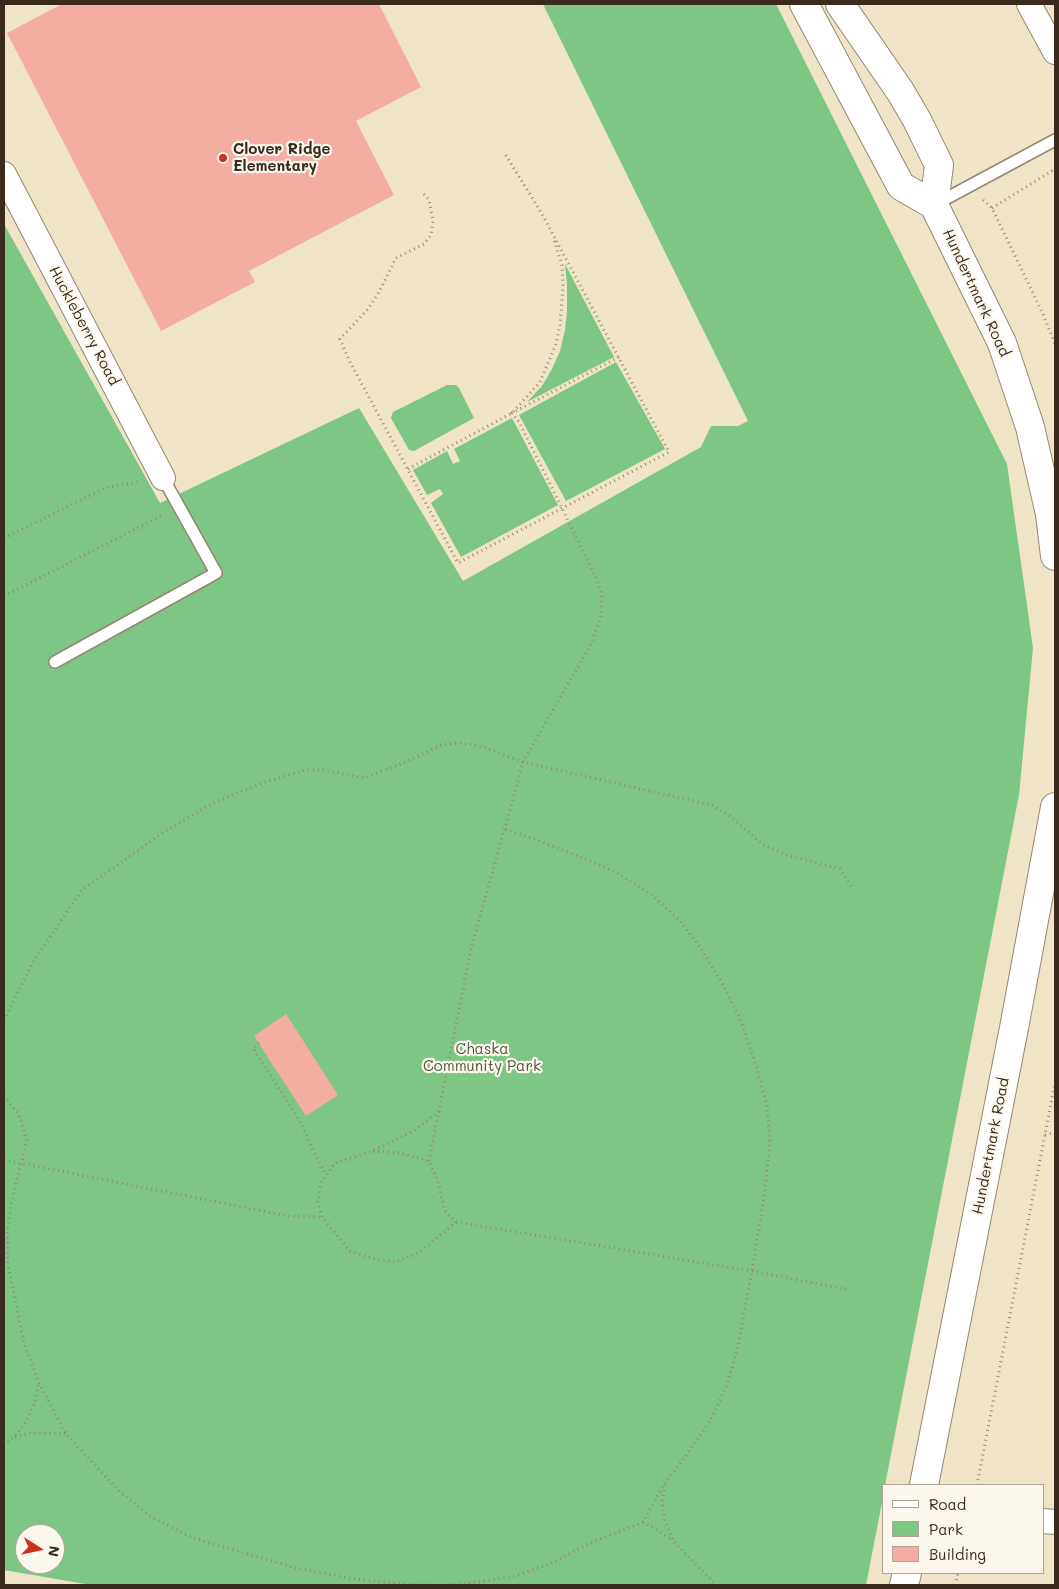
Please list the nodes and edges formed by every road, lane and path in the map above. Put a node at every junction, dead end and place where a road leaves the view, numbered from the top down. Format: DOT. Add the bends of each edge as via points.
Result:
graph roads {
  1 [pos="804,4"];
  2 [pos="840,4"];
  3 [pos="1029,4"];
  4 [pos="1055,52"];
  5 [pos="1055,140"];
  6 [pos="505,154"];
  7 [pos="1055,169"];
  8 [pos="4,174"];
  9 [pos="968,186"];
  10 [pos="424,194"];
  11 [pos="934,205"];
  12 [pos="992,208"];
  13 [pos="552,232"];
  14 [pos="1055,344"];
  15 [pos="619,357"];
  16 [pos="512,413"];
  17 [pos="408,469"];
  18 [pos="164,478"];
  19 [pos="180,507"];
  20 [pos="562,508"];
  21 [pos="4,538"];
  22 [pos="1055,556"];
  23 [pos="4,596"];
  24 [pos="55,662"];
  25 [pos="523,762"];
  26 [pos="1055,807"];
  27 [pos="504,829"];
  28 [pos="853,889"];
  29 [pos="4,1020"];
  30 [pos="259,1043"];
  31 [pos="1055,1082"];
  32 [pos="4,1096"];
  33 [pos="439,1110"];
  34 [pos="1055,1132"];
  35 [pos="1045,1136"];
  36 [pos="373,1151"];
  37 [pos="4,1160"];
  38 [pos="429,1161"];
  39 [pos="21,1164"];
  40 [pos="326,1174"];
  41 [pos="322,1218"];
  42 [pos="456,1222"];
  43 [pos="752,1272"];
  44 [pos="850,1290"];
  45 [pos="39,1383"];
  46 [pos="66,1434"];
  47 [pos="14,1437"];
  48 [pos="4,1445"];
  49 [pos="666,1481"];
  50 [pos="924,1484"];
  51 [pos="977,1484"];
  52 [pos="643,1522"];
  53 [pos="673,1541"];
  54 [pos="438,1585"];
  55 [pos="449,1585"];
  56 [pos="716,1585"];
  1 -- 11 [label="street" via="901,186"];
  2 -- 11 [label="street" via="900,91 939,165"];
  3 -- 4 [label="street"];
  5 -- 9 [label="lane"];
  6 -- 13 [label="path"];
  7 -- 12 [label="path"];
  8 -- 18 [label="street, Huckleberry Road"];
  9 -- 11 [label="lane"];
  9 -- 12 [label="path"];
  10 -- 17 [label="path" via="429,200 433,221 430,235 424,244 396,258 368,309 340,339"];
  11 -- 22 [label="street, Hundertmark Road" via="1002,343 1030,427 1050,514"];
  12 -- 14 [label="path"];
  13 -- 15 [label="path"];
  13 -- 16 [label="path" via="562,265 563,287 556,344 540,382"];
  15 -- 16 [label="path"];
  15 -- 20 [label="path" via="669,452"];
  16 -- 17 [label="path"];
  16 -- 20 [label="path"];
  17 -- 20 [label="path" via="458,563"];
  18 -- 19 [label="lane"];
  18 -- 21 [label="path" via="105,488"];
  19 -- 23 [label="path"];
  19 -- 24 [label="lane" via="216,572"];
  20 -- 25 [label="path" via="597,580 602,596 601,616 591,644"];
  25 -- 27 [label="path"];
  25 -- 28 [label="path" via="710,805 729,815 762,844 787,855 840,869"];
  25 -- 29 [label="path" via="463,742 444,744 364,778 305,770 216,802 164,832 82,890 33,962"];
  26 -- 50 [label="street, Hundertmark Road"];
  27 -- 33 [label="path" via="471,949"];
  27 -- 43 [label="path" via="614,871 652,895 698,944 722,982 740,1019 767,1106 770,1144"];
  30 -- 40 [label="path" via="253,1048 301,1123"];
  31 -- 35 [label="path"];
  32 -- 39 [label="path" via="19,1115 27,1140"];
  33 -- 36 [label="path" via="412,1132"];
  33 -- 38 [label="path"];
  34 -- 35 [label="path"];
  35 -- 51 [label="path"];
  36 -- 38 [label="path" via="395,1152"];
  36 -- 40 [label="path" via="335,1163"];
  37 -- 39 [label="path"];
  38 -- 42 [label="path" via="445,1211"];
  39 -- 41 [label="path" via="288,1216"];
  39 -- 45 [label="path" via="7,1231 8,1265 24,1343"];
  40 -- 41 [label="path" via="318,1202"];
  41 -- 42 [label="path" via="350,1251 396,1262 420,1252"];
  42 -- 43 [label="path"];
  43 -- 44 [label="path"];
  43 -- 49 [label="path" via="738,1346 726,1385 710,1421"];
  45 -- 46 [label="path"];
  45 -- 47 [label="path" via="26,1422"];
  46 -- 47 [label="path" via="29,1433"];
  46 -- 54 [label="path" via="120,1492 153,1518 193,1538 296,1568 354,1579"];
  47 -- 48 [label="path"];
  49 -- 52 [label="path"];
  49 -- 53 [label="path" via="662,1502 665,1522"];
  52 -- 53 [label="path"];
  52 -- 55 [label="path" via="516,1576"];
  53 -- 56 [label="path"];
}
